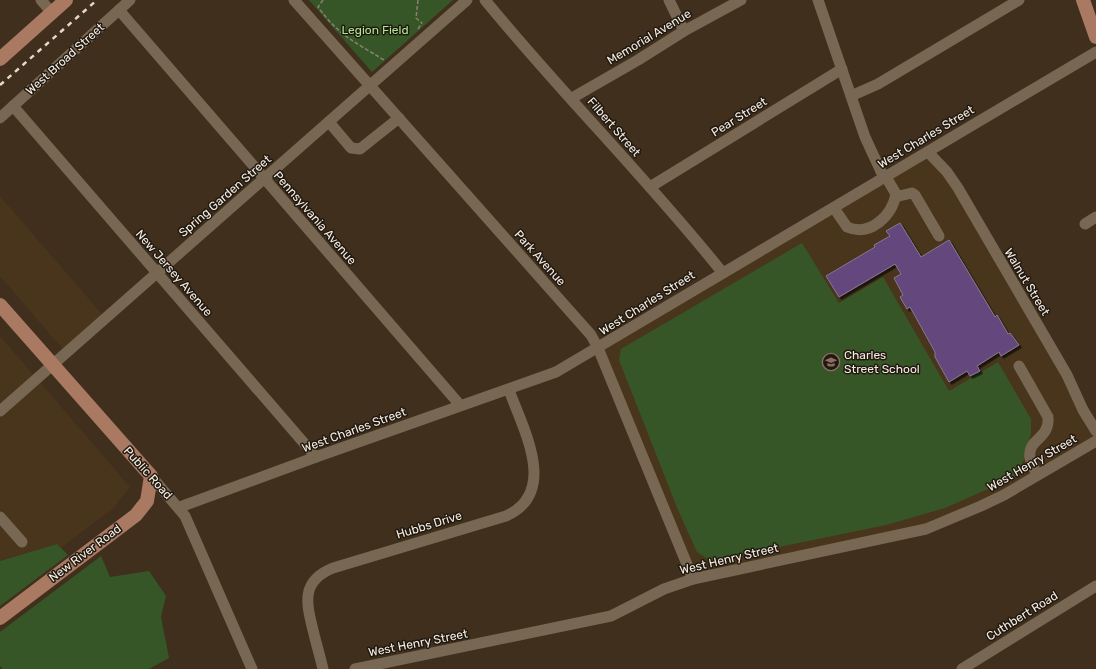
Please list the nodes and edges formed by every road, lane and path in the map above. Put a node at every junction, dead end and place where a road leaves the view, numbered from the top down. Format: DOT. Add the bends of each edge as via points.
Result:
graph roads {
  1 [pos="41,0"];
  2 [pos="66,0"];
  3 [pos="130,0"];
  4 [pos="294,0"];
  5 [pos="322,0"];
  6 [pos="418,0"];
  7 [pos="467,0"];
  8 [pos="485,0"];
  9 [pos="669,0"];
  10 [pos="741,0"];
  11 [pos="818,0"];
  12 [pos="1019,0"];
  13 [pos="1083,0"];
  14 [pos="119,10"];
  15 [pos="52,13"];
  16 [pos="422,23"];
  17 [pos="417,30"];
  18 [pos="434,30"];
  19 [pos="684,31"];
  20 [pos="1096,37"];
  21 [pos="1096,52"];
  22 [pos="0,59"];
  23 [pos="384,60"];
  24 [pos="842,69"];
  25 [pos="370,86"];
  26 [pos="851,96"];
  27 [pos="572,98"];
  28 [pos="13,106"];
  29 [pos="0,118"];
  30 [pos="399,118"];
  31 [pos="329,122"];
  32 [pos="928,152"];
  33 [pos="885,178"];
  34 [pos="265,179"];
  35 [pos="650,187"];
  36 [pos="896,194"];
  37 [pos="834,208"];
  38 [pos="1096,217"];
  39 [pos="1085,224"];
  40 [pos="939,236"];
  41 [pos="722,272"];
  42 [pos="158,274"];
  43 [pos="0,305"];
  44 [pos="598,348"];
  45 [pos="53,365"];
  46 [pos="1019,366"];
  47 [pos="509,390"];
  48 [pos="460,406"];
  49 [pos="0,411"];
  50 [pos="1096,431"];
  51 [pos="1096,441"];
  52 [pos="316,457"];
  53 [pos="1038,475"];
  54 [pos="151,476"];
  55 [pos="180,507"];
  56 [pos="0,517"];
  57 [pos="22,542"];
  58 [pos="693,579"];
  59 [pos="1096,586"];
  60 [pos="0,618"];
  61 [pos="252,669"];
  62 [pos="323,669"];
  63 [pos="355,669"];
  64 [pos="962,669"];
  1 -- 15 [label="street"];
  2 -- 15 [label="main road"];
  3 -- 14 [label="street, West Broad Street"];
  4 -- 25 [label="street, Park Avenue"];
  5 -- 23 [label="path" via="318,7 336,29"];
  6 -- 16 [label="path" via="416,18"];
  7 -- 18 [label="street, Spring Garden Street"];
  8 -- 27 [label="street, Filbert Street"];
  9 -- 19 [label="street"];
  10 -- 19 [label="street, Memorial Avenue"];
  11 -- 24 [label="street"];
  12 -- 26 [label="street" via="878,84"];
  13 -- 20 [label="main road"];
  14 -- 28 [label="street, West Broad Street"];
  14 -- 34 [label="street, Pennsylvania Avenue"];
  15 -- 22 [label="main road"];
  16 -- 17 [label="path"];
  16 -- 18 [label="path"];
  18 -- 25 [label="street, Spring Garden Street"];
  19 -- 27 [label="street, Memorial Avenue"];
  21 -- 32 [label="street, West Charles Street"];
  24 -- 26 [label="street"];
  24 -- 35 [label="street, Pear Street"];
  25 -- 30 [label="street, Park Avenue"];
  25 -- 31 [label="street, Spring Garden Street"];
  26 -- 33 [label="street" via="871,154"];
  27 -- 35 [label="street, Filbert Street"];
  28 -- 29 [label="street, West Broad Street"];
  28 -- 42 [label="street, New Jersey Avenue"];
  30 -- 31 [label="street" via="360,149 351,148"];
  30 -- 44 [label="street, Park Avenue" via="591,335"];
  31 -- 34 [label="street, Spring Garden Street"];
  32 -- 33 [label="street, West Charles Street"];
  32 -- 50 [label="street, Walnut Street" via="958,188 1067,375"];
  33 -- 36 [label="street"];
  33 -- 37 [label="street, West Charles Street"];
  34 -- 42 [label="street, Spring Garden Street"];
  34 -- 48 [label="street, Pennsylvania Avenue"];
  35 -- 41 [label="street, Filbert Street"];
  36 -- 37 [label="street" via="891,212 870,227 861,230 846,227"];
  36 -- 40 [label="street" via="915,195"];
  37 -- 41 [label="street, West Charles Street"];
  38 -- 39 [label="street"];
  41 -- 44 [label="street, West Charles Street"];
  42 -- 45 [label="street, Spring Garden Street"];
  42 -- 52 [label="street, New Jersey Avenue"];
  43 -- 45 [label="main road, Public Road"];
  44 -- 47 [label="street, West Charles Street" via="556,372"];
  44 -- 58 [label="street, Park Avenue"];
  45 -- 49 [label="street, Spring Garden Street"];
  45 -- 54 [label="main road, Public Road"];
  46 -- 53 [label="street" via="1048,417 1049,426 1045,434 1030,450 1030,458"];
  47 -- 48 [label="street, West Charles Street"];
  47 -- 62 [label="street, Hubbs Drive" via="534,467 533,486 525,504 518,511 506,516 333,568 317,577 310,586 307,601"];
  48 -- 52 [label="street, West Charles Street"];
  51 -- 53 [label="street, West Henry Street"];
  52 -- 55 [label="street, West Charles Street"];
  53 -- 58 [label="street, West Henry Street" via="981,506 926,529"];
  54 -- 55 [label="street, Public Road"];
  54 -- 60 [label="main road, New River Road" via="147,500 136,515"];
  55 -- 61 [label="street, Public Road"];
  56 -- 57 [label="street"];
  58 -- 63 [label="street, West Henry Street" via="664,589 611,616"];
  59 -- 64 [label="street, Cuthbert Road"];
}
